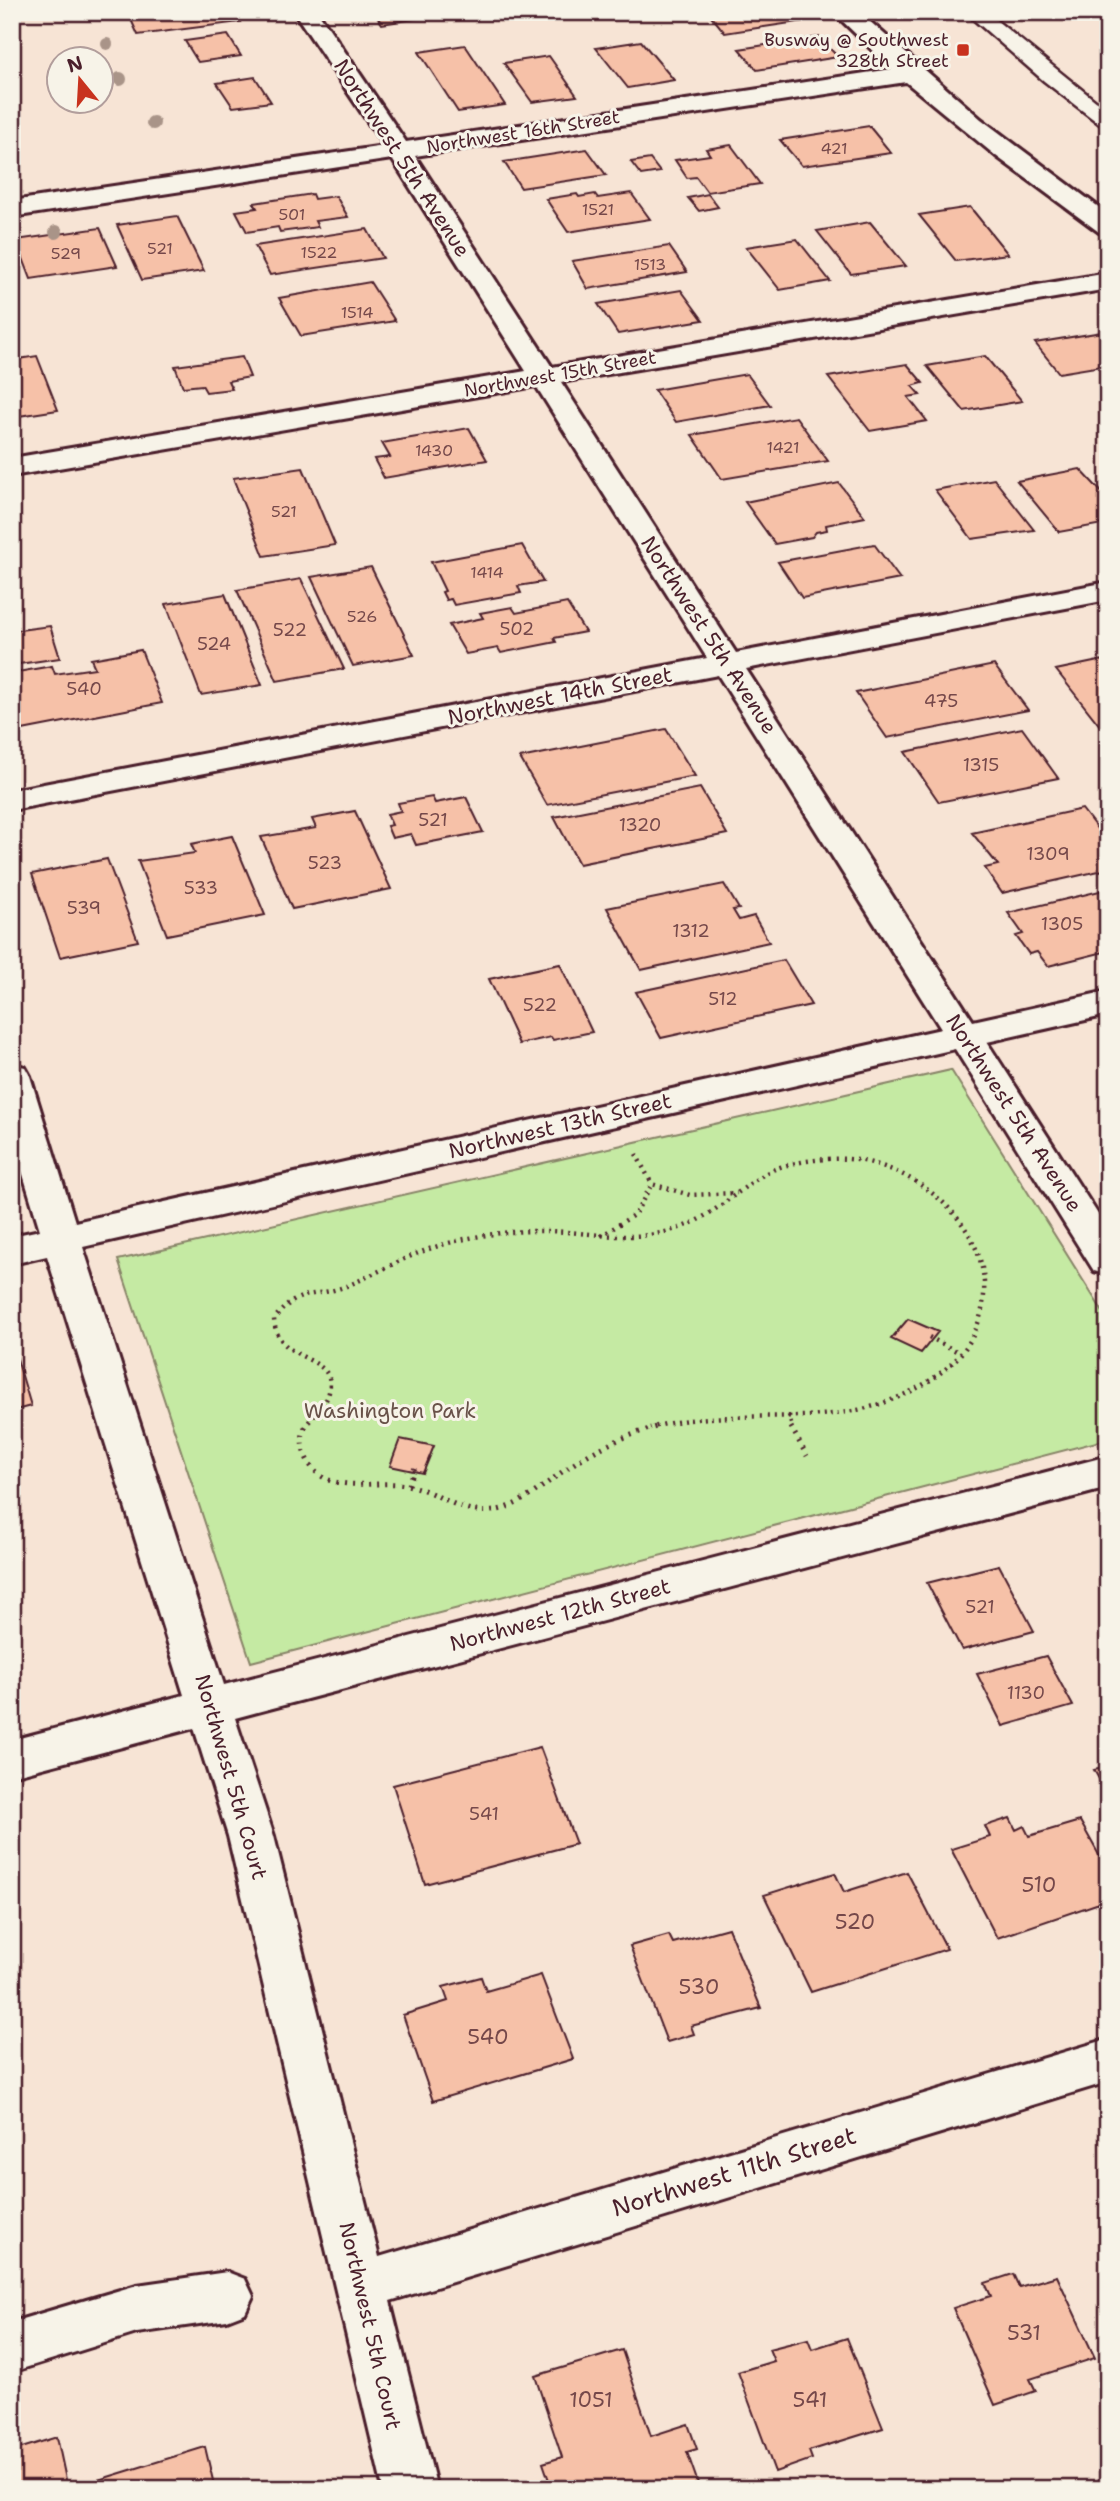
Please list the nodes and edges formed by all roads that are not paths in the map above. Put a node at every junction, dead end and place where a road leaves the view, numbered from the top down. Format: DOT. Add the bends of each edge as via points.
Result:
graph roads {
  1 [pos="306,12"];
  2 [pos="845,12"];
  3 [pos="974,12"];
  4 [pos="910,74"];
  5 [pos="1108,121"];
  6 [pos="399,150"];
  7 [pos="12,209"];
  8 [pos="1108,226"];
  9 [pos="1108,281"];
  10 [pos="543,377"];
  11 [pos="12,467"];
  12 [pos="1108,591"];
  13 [pos="728,664"];
  14 [pos="12,800"];
  15 [pos="1108,1003"];
  16 [pos="964,1035"];
  17 [pos="12,1076"];
  18 [pos="62,1238"];
  19 [pos="12,1250"];
  20 [pos="1108,1261"];
  21 [pos="1108,1472"];
  22 [pos="211,1707"];
  23 [pos="12,1758"];
  24 [pos="1108,2060"];
  25 [pos="361,2286"];
  26 [pos="227,2296"];
  27 [pos="12,2347"];
  28 [pos="410,2489"];
  1 -- 6 [label="street, Northwest 5th Avenue"];
  2 -- 4 [label="street"];
  3 -- 5 [label="lane"];
  4 -- 6 [label="street, Northwest 16th Street"];
  4 -- 8 [label="street" via="1007,153"];
  6 -- 7 [label="street, Northwest 16th Street"];
  6 -- 10 [label="street, Northwest 5th Avenue"];
  9 -- 10 [label="street, Northwest 15th Street"];
  10 -- 11 [label="street, Northwest 15th Street"];
  10 -- 13 [label="street, Northwest 5th Avenue"];
  12 -- 13 [label="street, Northwest 14th Street"];
  13 -- 14 [label="street, Northwest 14th Street"];
  13 -- 16 [label="street, Northwest 5th Avenue"];
  15 -- 16 [label="street, Northwest 13th Street"];
  16 -- 18 [label="street, Northwest 13th Street"];
  16 -- 20 [label="street, Northwest 5th Avenue"];
  17 -- 18 [label="street, Northwest 5th Court"];
  18 -- 19 [label="street, Northwest 13th Street"];
  18 -- 22 [label="street, Northwest 5th Court"];
  21 -- 22 [label="street, Northwest 12th Street"];
  22 -- 23 [label="street, Northwest 12th Street"];
  22 -- 25 [label="street, Northwest 5th Court" via="251,1836"];
  24 -- 25 [label="street, Northwest 11th Street"];
  25 -- 28 [label="street, Northwest 5th Court"];
  26 -- 27 [label="street" via="137,2309"];
}
